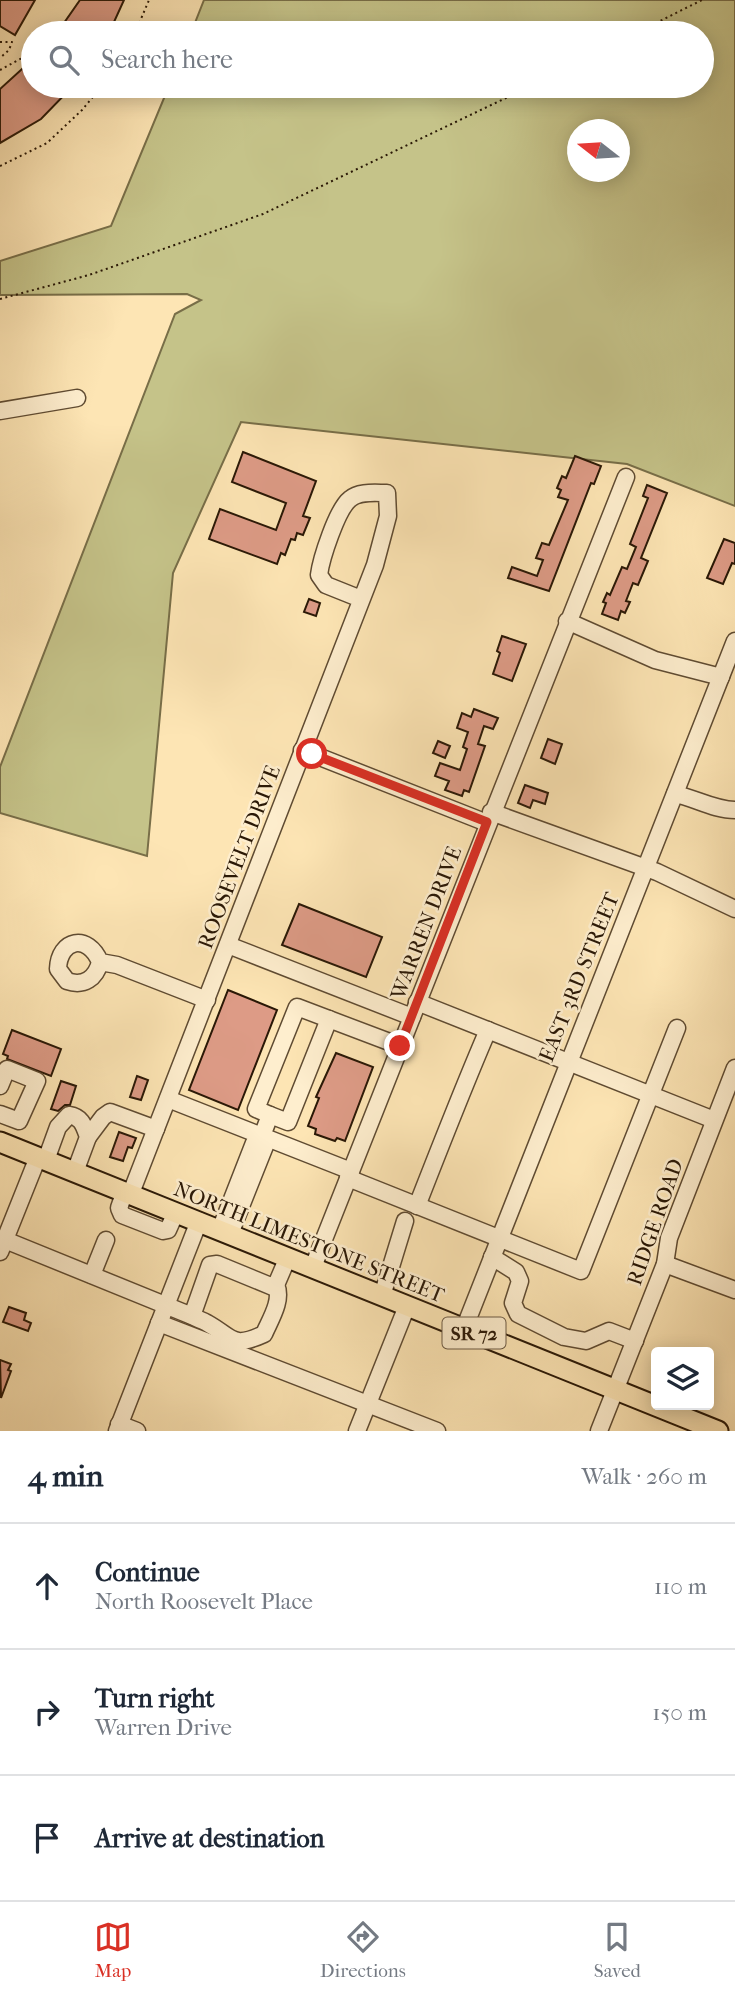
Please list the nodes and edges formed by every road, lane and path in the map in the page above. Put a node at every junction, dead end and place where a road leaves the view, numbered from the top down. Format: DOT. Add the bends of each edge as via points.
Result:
graph roads {
  1 [pos="149,0"];
  2 [pos="702,0"];
  3 [pos="140,21"];
  4 [pos="660,21"];
  5 [pos="0,42"];
  6 [pos="0,58"];
  7 [pos="21,59"];
  8 [pos="0,70"];
  9 [pos="92,98"];
  10 [pos="506,98"];
  11 [pos="0,166"];
  12 [pos="0,299"];
  13 [pos="77,398"];
  14 [pos="0,411"];
  15 [pos="626,477"];
  16 [pos="361,599"];
  17 [pos="568,621"];
  18 [pos="735,641"];
  19 [pos="721,677"];
  20 [pos="302,750"];
  21 [pos="674,794"];
  22 [pos="735,810"];
  23 [pos="489,818"];
  24 [pos="646,867"];
  25 [pos="735,908"];
  26 [pos="228,945"];
  27 [pos="100,962"];
  28 [pos="207,1000"];
  29 [pos="415,1009"];
  30 [pos="329,1019"];
  31 [pos="677,1028"];
  32 [pos="488,1030"];
  33 [pos="400,1046"];
  34 [pos="568,1062"];
  35 [pos="735,1068"];
  36 [pos="0,1086"];
  37 [pos="650,1094"];
  38 [pos="168,1099"];
  39 [pos="0,1114"];
  40 [pos="270,1115"];
  41 [pos="714,1120"];
  42 [pos="156,1129"];
  43 [pos="262,1136"];
  44 [pos="88,1137"];
  45 [pos="0,1142"];
  46 [pos="42,1158"];
  47 [pos="75,1172"];
  48 [pos="350,1174"];
  49 [pos="128,1192"];
  50 [pos="417,1206"];
  51 [pos="199,1221"];
  52 [pos="405,1221"];
  53 [pos="225,1232"];
  54 [pos="499,1239"];
  55 [pos="106,1240"];
  56 [pos="2,1246"];
  57 [pos="288,1257"];
  58 [pos="492,1257"];
  59 [pos="665,1264"];
  60 [pos="313,1267"];
  61 [pos="92,1275"];
  62 [pos="276,1285"];
  63 [pos="735,1290"];
  64 [pos="382,1296"];
  65 [pos="166,1306"];
  66 [pos="407,1307"];
  67 [pos="192,1316"];
  68 [pos="159,1323"];
  69 [pos="464,1329"];
  70 [pos="635,1341"];
  71 [pos="615,1390"];
  72 [pos="368,1404"];
  73 [pos="118,1428"];
  74 [pos="137,1431"];
  75 [pos="357,1431"];
  76 [pos="438,1431"];
  77 [pos="599,1431"];
  78 [pos="718,1431"];
  1 -- 3 [label="path"];
  2 -- 4 [label="path"];
  5 -- 6 [label="path" via="12,42"];
  7 -- 8 [label="path"];
  9 -- 11 [label="path" via="47,143"];
  10 -- 12 [label="path" via="263,214 89,275"];
  13 -- 14 [label="street"];
  15 -- 17 [label="street, WARREN DRIVE"];
  16 -- 16 [label="street, ROOSEVELT DRIVE" via="385,534 387,493 351,497 320,564 319,575 326,585"];
  16 -- 20 [label="street, ROOSEVELT DRIVE"];
  17 -- 19 [label="street" via="655,660"];
  17 -- 23 [label="street, WARREN DRIVE"];
  18 -- 19 [label="street, EAST 3RD STREET"];
  19 -- 21 [label="street, EAST 3RD STREET"];
  20 -- 23 [label="street"];
  20 -- 26 [label="street, ROOSEVELT DRIVE"];
  21 -- 22 [label="street"];
  21 -- 24 [label="street, EAST 3RD STREET"];
  23 -- 24 [label="street"];
  23 -- 29 [label="street, WARREN DRIVE"];
  24 -- 25 [label="street"];
  24 -- 34 [label="street, EAST 3RD STREET"];
  26 -- 28 [label="street, ROOSEVELT DRIVE"];
  26 -- 29 [label="street"];
  27 -- 28 [label="street"];
  28 -- 38 [label="street, ROOSEVELT DRIVE"];
  29 -- 32 [label="street"];
  29 -- 33 [label="street, WARREN DRIVE"];
  30 -- 33 [label="street"];
  30 -- 40 [label="street" via="288,1122"];
  30 -- 40 [label="street" via="297,1007 256,1109"];
  31 -- 37 [label="street"];
  32 -- 34 [label="street"];
  32 -- 50 [label="street"];
  33 -- 48 [label="street, WARREN DRIVE"];
  34 -- 37 [label="street"];
  34 -- 54 [label="street, EAST 3RD STREET"];
  35 -- 41 [label="street, RIDGE ROAD"];
  36 -- 39 [label="street" via="7,1069 37,1081 19,1121"];
  37 -- 41 [label="street"];
  37 -- 54 [label="street" via="581,1271"];
  38 -- 42 [label="street, ROOSEVELT DRIVE"];
  38 -- 43 [label="street"];
  40 -- 43 [label="street"];
  41 -- 59 [label="street, RIDGE ROAD" via="669,1238"];
  42 -- 44 [label="street" via="110,1112"];
  42 -- 49 [label="street, ROOSEVELT DRIVE"];
  43 -- 48 [label="street"];
  43 -- 53 [label="street" via="265,1146 252,1165"];
  44 -- 46 [label="street" via="80,1119 69,1115"];
  44 -- 47 [label="street"];
  45 -- 46 [label="main road, NORTH LIMESTONE STREET / SR 72"];
  46 -- 47 [label="main road, NORTH LIMESTONE STREET / SR 72"];
  46 -- 56 [label="street"];
  47 -- 49 [label="main road, NORTH LIMESTONE STREET / SR 72"];
  48 -- 50 [label="street"];
  48 -- 60 [label="street, WARREN DRIVE"];
  49 -- 51 [label="main road, NORTH LIMESTONE STREET / SR 72"];
  50 -- 54 [label="street"];
  51 -- 53 [label="main road, NORTH LIMESTONE STREET / SR 72"];
  51 -- 65 [label="street"];
  52 -- 64 [label="street"];
  53 -- 57 [label="main road, NORTH LIMESTONE STREET / SR 72"];
  54 -- 58 [label="street, EAST 3RD STREET"];
  55 -- 61 [label="street"];
  56 -- 61 [label="street"];
  57 -- 60 [label="main road, NORTH LIMESTONE STREET / SR 72"];
  57 -- 62 [label="street"];
  58 -- 69 [label="street, EAST 3RD STREET"];
  58 -- 70 [label="street" via="516,1272 520,1280 513,1303 518,1314 564,1338 586,1341 609,1331"];
  59 -- 63 [label="street"];
  59 -- 70 [label="street, RIDGE ROAD"];
  60 -- 64 [label="main road, NORTH LIMESTONE STREET / SR 72"];
  61 -- 65 [label="street"];
  62 -- 67 [label="street" via="210,1265"];
  62 -- 67 [label="street" via="278,1299 264,1334 251,1339 242,1342 225,1337"];
  64 -- 66 [label="main road, NORTH LIMESTONE STREET / SR 72"];
  65 -- 67 [label="street"];
  65 -- 68 [label="street"];
  66 -- 69 [label="main road, NORTH LIMESTONE STREET / SR 72"];
  66 -- 72 [label="street"];
  68 -- 72 [label="street"];
  68 -- 73 [label="street"];
  69 -- 71 [label="main road, NORTH LIMESTONE STREET / SR 72"];
  70 -- 71 [label="street, RIDGE ROAD"];
  71 -- 77 [label="street, RIDGE ROAD"];
  71 -- 78 [label="main road, NORTH LIMESTONE STREET / SR 72"];
  72 -- 75 [label="street"];
  72 -- 76 [label="street"];
  73 -- 74 [label="street"];
}
